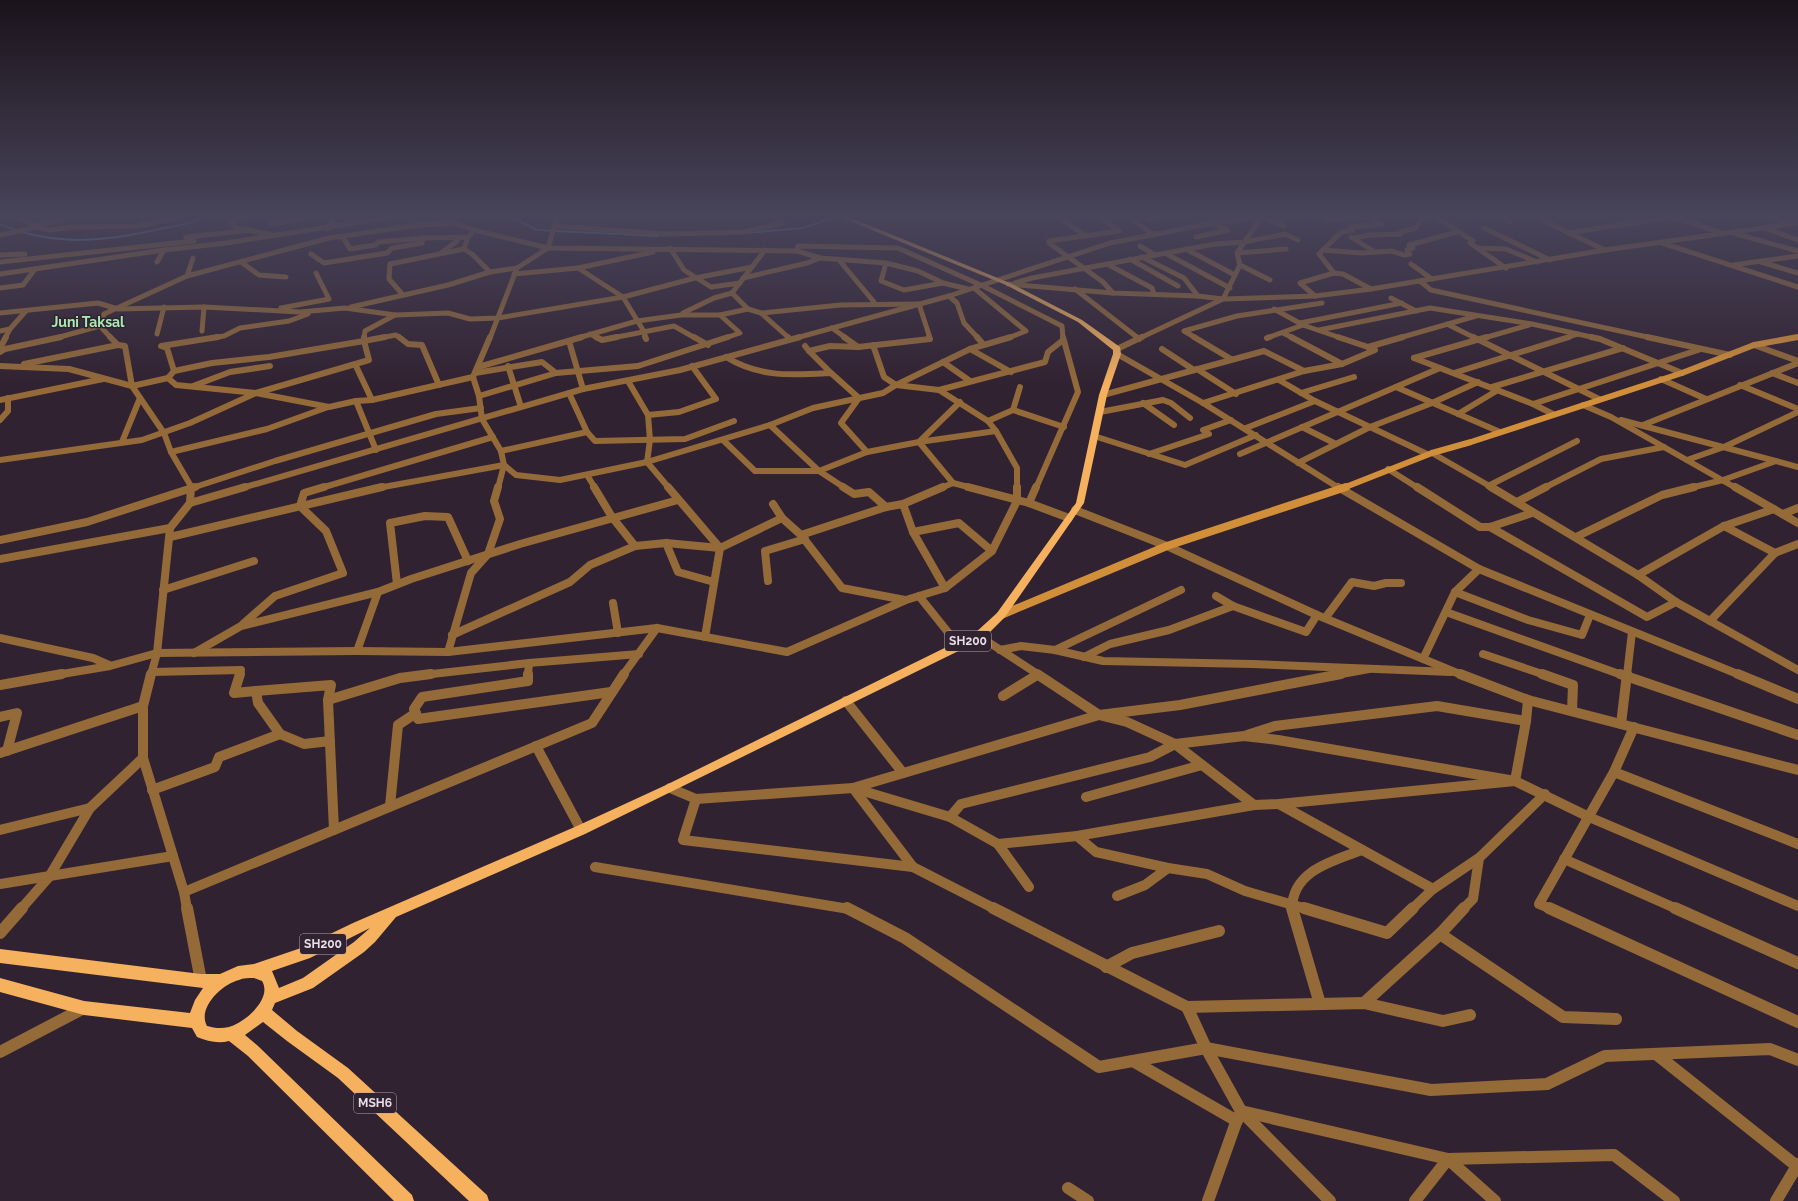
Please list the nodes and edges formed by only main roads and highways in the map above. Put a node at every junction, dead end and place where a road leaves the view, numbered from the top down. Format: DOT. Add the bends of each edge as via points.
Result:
graph roads {
  1 [pos="979,273"];
  2 [pos="1798,337"];
  3 [pos="1001,615"];
  4 [pos="391,914"];
  5 [pos="0,956"];
  6 [pos="254,971"];
  7 [pos="222,981"];
  8 [pos="0,985"];
  9 [pos="271,998"];
  10 [pos="263,1012"];
  11 [pos="197,1022"];
  12 [pos="231,1034"];
  13 [pos="406,1201"];
  14 [pos="481,1201"];
  1 -- 3 [label="main road, SH200" via="1008,284 1080,321 1117,352 1103,395 1080,503"];
  2 -- 3 [label="main road" via="1754,345 1682,373 1429,453 1341,489 1167,546"];
  3 -- 4 [label="main road, SH200" via="979,636 670,788"];
  4 -- 6 [label="main road, SH200" via="305,953"];
  4 -- 9 [label="main road, SH200" via="370,938 308,983"];
  5 -- 7 [label="main road" via="201,982"];
  6 -- 7 [label="main road" via="238,973"];
  6 -- 9 [label="main road" via="266,975 272,985"];
  7 -- 11 [label="main road" via="208,993 199,1008"];
  8 -- 11 [label="main road" via="84,1008"];
  9 -- 10 [label="main road"];
  10 -- 12 [label="main road" via="248,1025"];
  10 -- 14 [label="main road, MSH6" via="343,1073"];
  11 -- 12 [label="main road" via="202,1032 215,1036"];
  12 -- 13 [label="main road" via="253,1051"];
}
